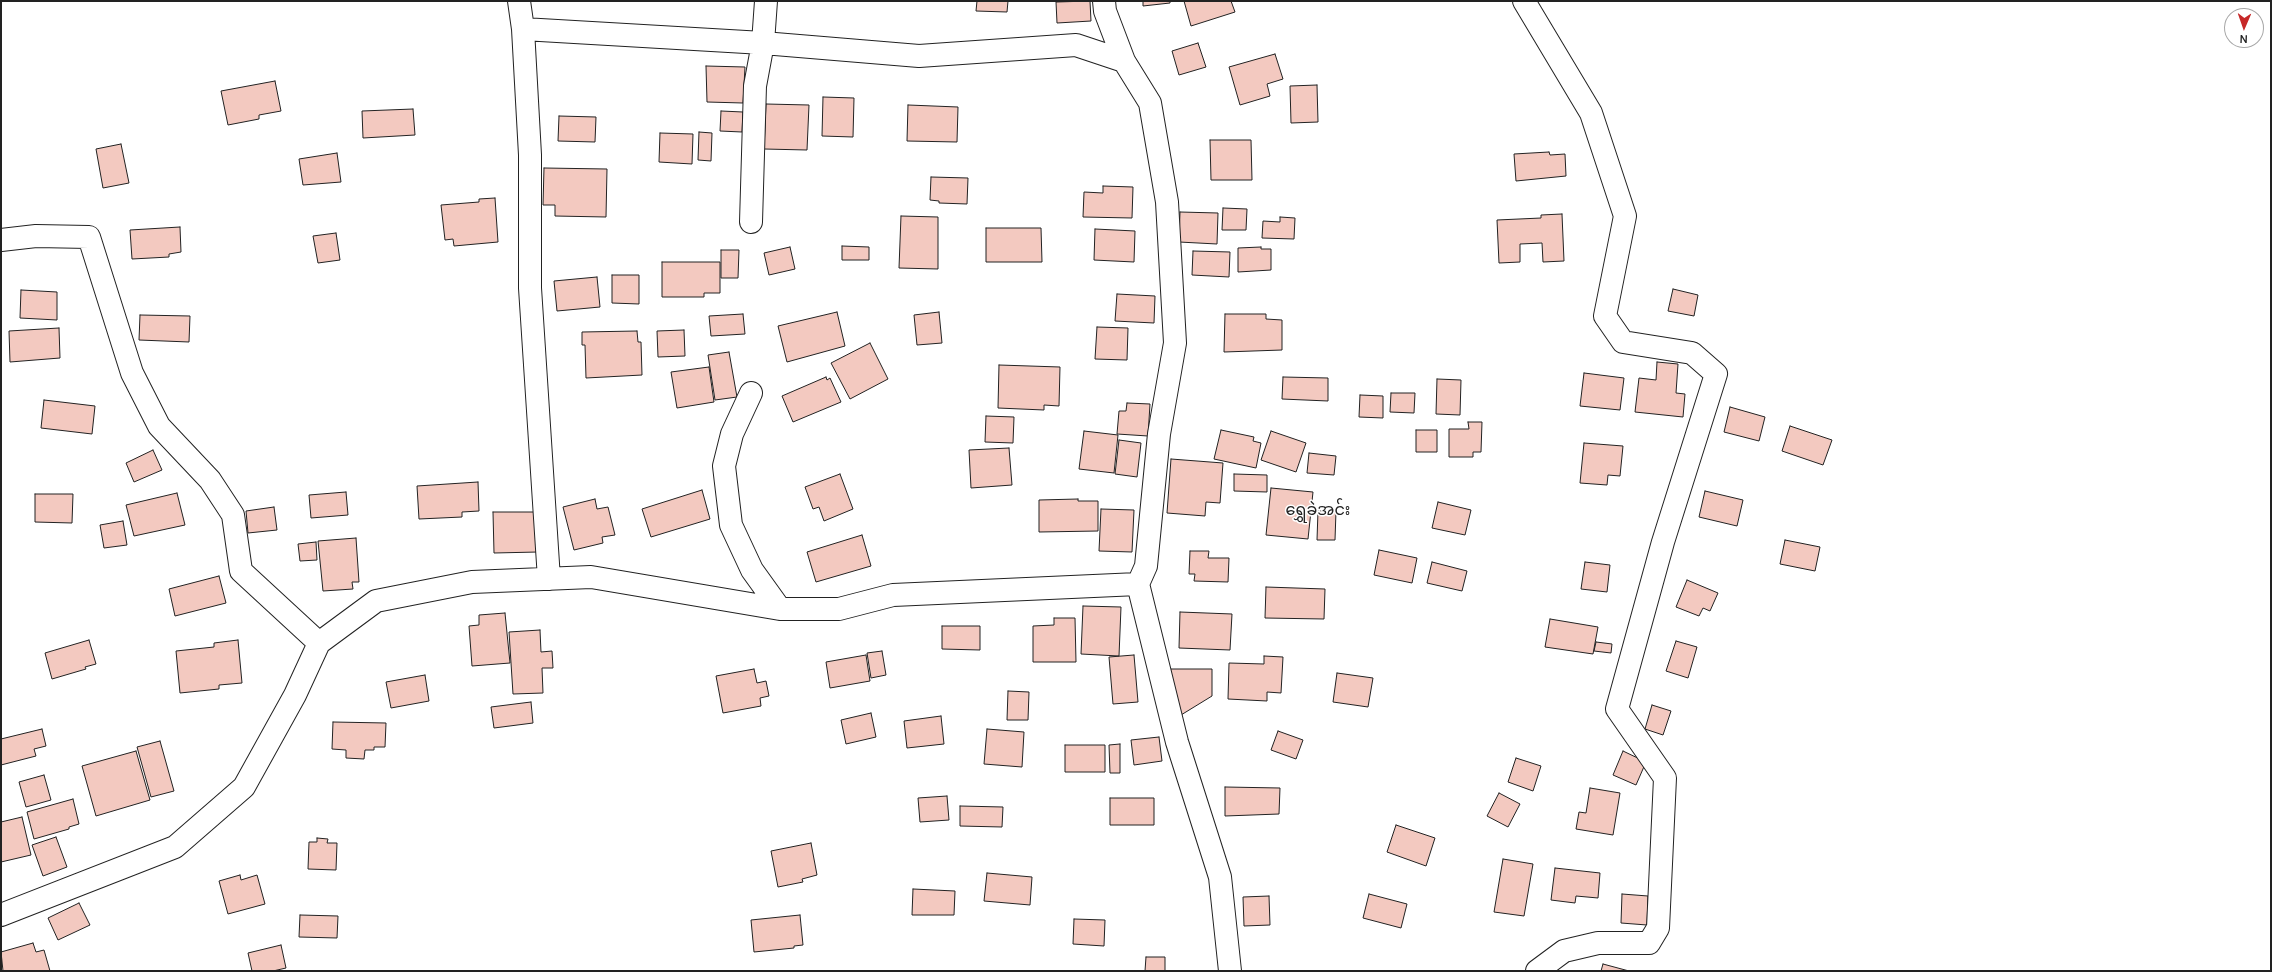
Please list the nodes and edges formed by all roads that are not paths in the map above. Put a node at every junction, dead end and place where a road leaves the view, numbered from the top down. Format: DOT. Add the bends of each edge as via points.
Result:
graph roads {
  1 [pos="519,1"];
  2 [pos="766,1"];
  3 [pos="1104,1"];
  4 [pos="1524,1"];
  5 [pos="523,29"];
  6 [pos="763,43"];
  7 [pos="1124,61"];
  8 [pos="751,222"];
  9 [pos="1,240"];
  10 [pos="751,393"];
  11 [pos="549,579"];
  12 [pos="1138,584"];
  13 [pos="780,609"];
  14 [pos="319,642"];
  15 [pos="1,915"];
  16 [pos="1230,971"];
  17 [pos="1537,971"];
  1 -- 5 [label="street"];
  2 -- 6 [label="street"];
  3 -- 7 [label="street" via="1105,11"];
  4 -- 17 [label="street" via="1591,113 1625,216 1605,316 1623,342 1692,353 1716,374 1663,542 1617,709 1665,778 1658,928 1648,943 1598,943 1564,951"];
  5 -- 6 [label="street"];
  5 -- 11 [label="street" via="530,155 530,288"];
  6 -- 7 [label="street" via="919,56 1076,45"];
  6 -- 8 [label="street" via="754,86"];
  7 -- 12 [label="street" via="1152,110 1168,202 1175,343 1159,434 1146,566"];
  9 -- 14 [label="street" via="36,236 89,236 132,373 159,426 210,480 234,515 241,571"];
  10 -- 13 [label="street" via="732,434 724,466 731,525 752,570"];
  11 -- 13 [label="street" via="591,577"];
  11 -- 14 [label="street" via="472,582 376,601"];
  12 -- 13 [label="street" via="893,595 839,609"];
  12 -- 16 [label="street" via="1177,742 1220,877"];
  14 -- 15 [label="street" via="295,695 244,787 175,848"];
}
